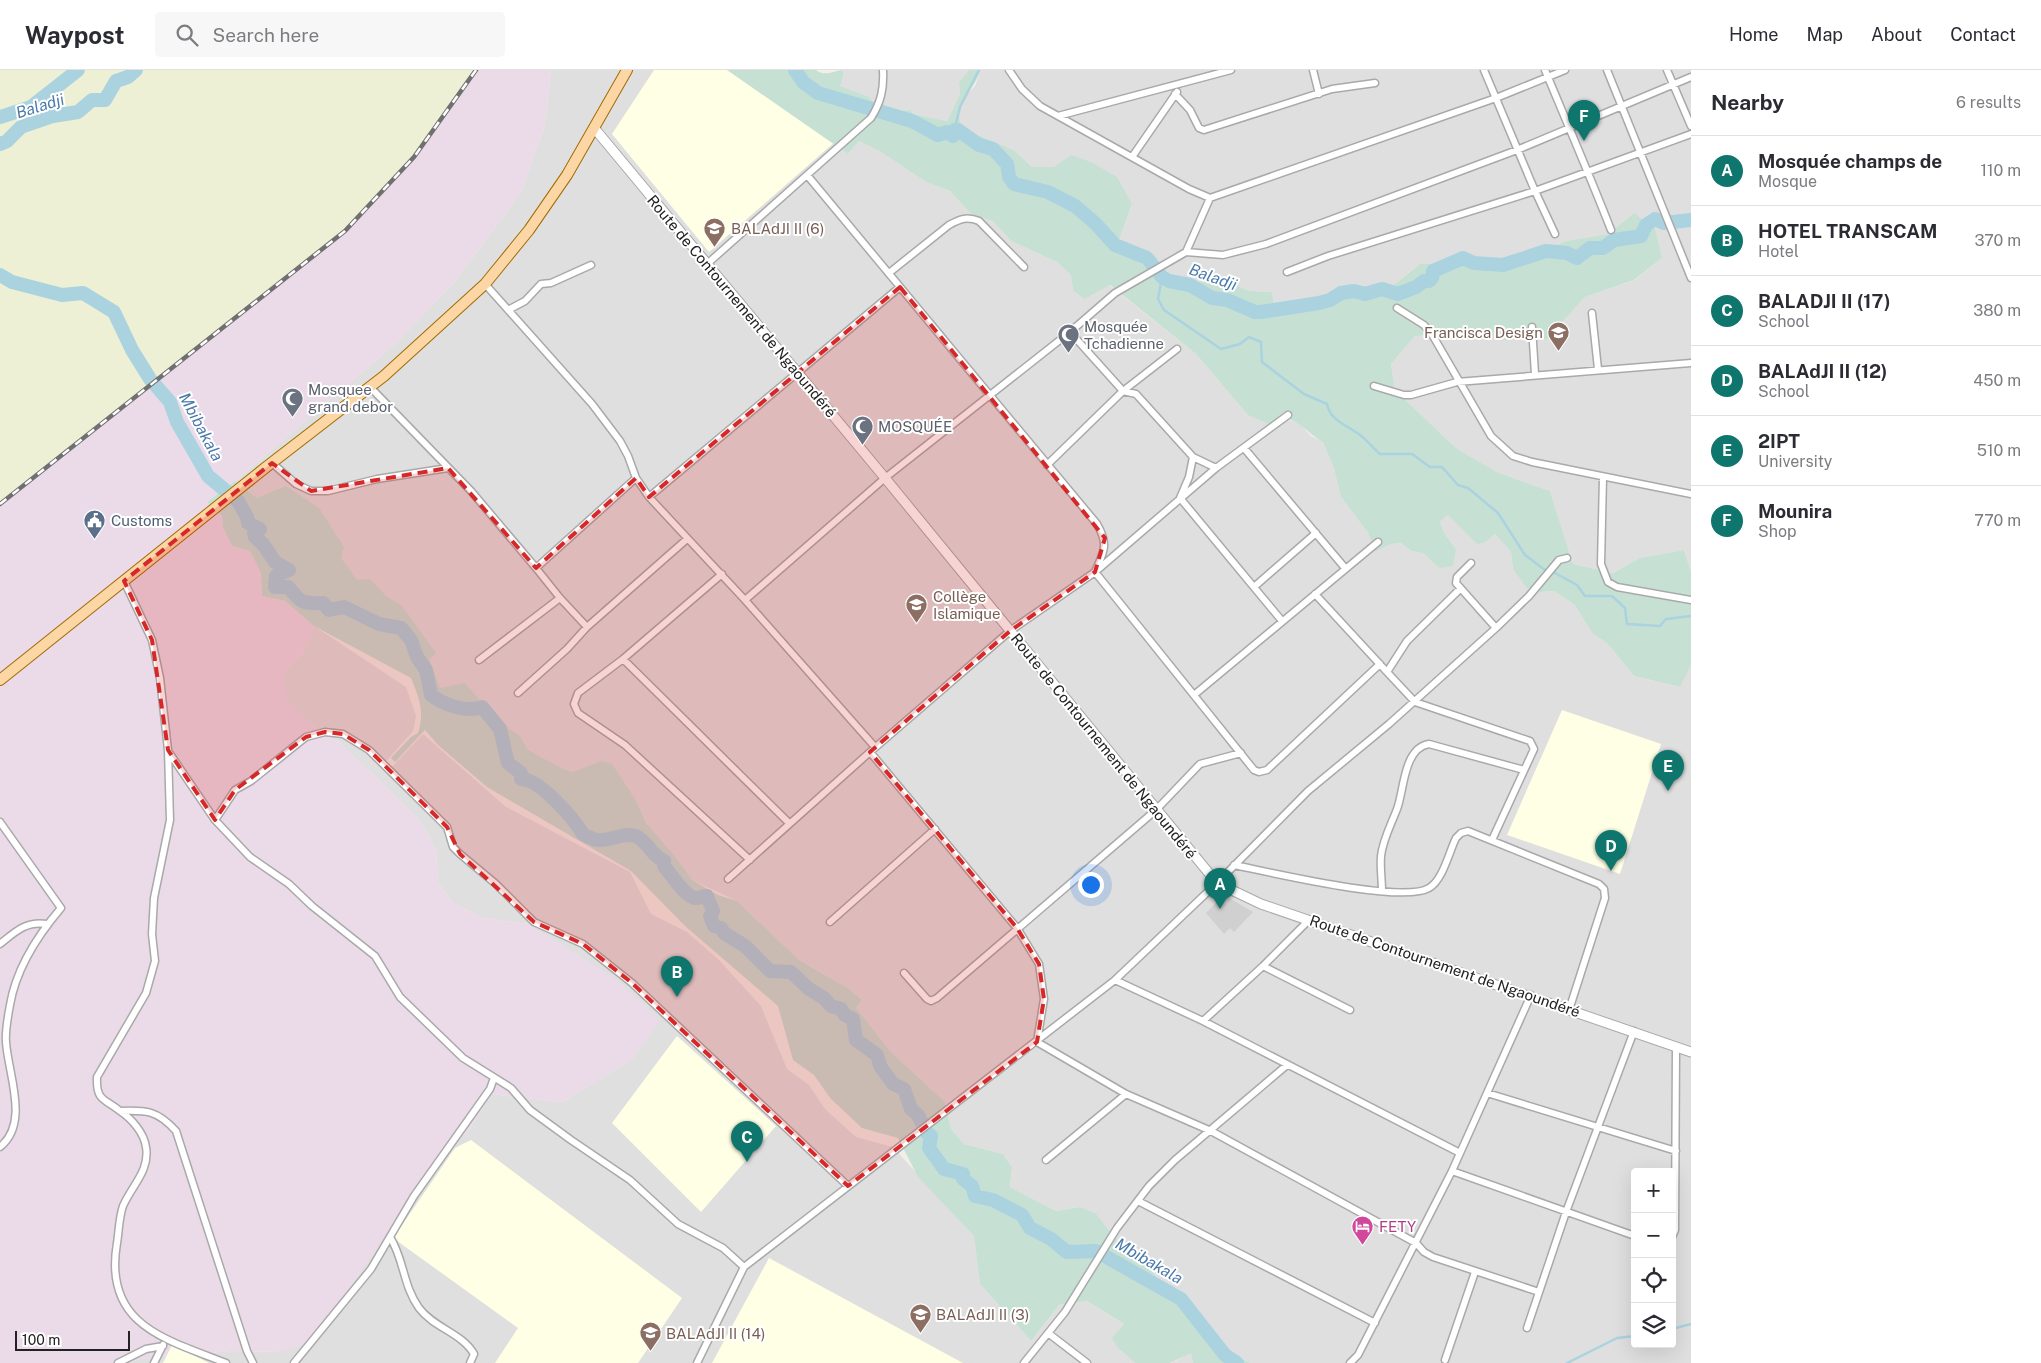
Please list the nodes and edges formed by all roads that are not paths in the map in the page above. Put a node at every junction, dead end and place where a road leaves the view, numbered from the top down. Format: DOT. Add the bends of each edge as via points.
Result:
graph roads {
  1 [pos="627,70"];
  2 [pos="883,70"];
  3 [pos="1009,70"];
  4 [pos="1231,70"];
  5 [pos="1313,70"];
  6 [pos="1484,70"];
  7 [pos="1545,70"];
  8 [pos="1565,70"];
  9 [pos="1607,70"];
  10 [pos="1667,70"];
  11 [pos="1221,71"];
  12 [pos="1548,77"];
  13 [pos="1691,77"];
  14 [pos="1375,83"];
  15 [pos="1181,84"];
  16 [pos="1673,84"];
  17 [pos="1175,94"];
  18 [pos="1319,94"];
  19 [pos="1496,98"];
  20 [pos="1621,106"];
  21 [pos="1058,116"];
  22 [pos="1691,126"];
  23 [pos="1568,128"];
  24 [pos="594,129"];
  25 [pos="1691,134"];
  26 [pos="1517,150"];
  27 [pos="1641,153"];
  28 [pos="1132,157"];
  29 [pos="1588,172"];
  30 [pos="807,175"];
  31 [pos="1535,192"];
  32 [pos="1210,198"];
  33 [pos="1611,230"];
  34 [pos="1555,234"];
  35 [pos="1186,252"];
  36 [pos="707,264"];
  37 [pos="591,265"];
  38 [pos="1024,267"];
  39 [pos="1287,272"];
  40 [pos="889,273"];
  41 [pos="1691,278"];
  42 [pos="485,284"];
  43 [pos="900,286"];
  44 [pos="1397,308"];
  45 [pos="508,310"];
  46 [pos="1592,313"];
  47 [pos="1532,327"];
  48 [pos="1070,332"];
  49 [pos="1177,349"];
  50 [pos="1691,362"];
  51 [pos="1598,369"];
  52 [pos="797,372"];
  53 [pos="1535,374"];
  54 [pos="1457,382"];
  55 [pos="1374,386"];
  56 [pos="370,387"];
  57 [pos="1123,391"];
  58 [pos="988,395"];
  59 [pos="1288,415"];
  60 [pos="1244,448"];
  61 [pos="1193,457"];
  62 [pos="272,464"];
  63 [pos="1047,466"];
  64 [pos="448,468"];
  65 [pos="1216,468"];
  66 [pos="1603,477"];
  67 [pos="636,478"];
  68 [pos="885,478"];
  69 [pos="1691,494"];
  70 [pos="649,496"];
  71 [pos="1180,498"];
  72 [pos="1316,533"];
  73 [pos="687,539"];
  74 [pos="1378,542"];
  75 [pos="1567,558"];
  76 [pos="1471,563"];
  77 [pos="536,568"];
  78 [pos="1345,568"];
  79 [pos="1095,572"];
  80 [pos="722,574"];
  81 [pos="124,581"];
  82 [pos="1254,587"];
  83 [pos="1460,589"];
  84 [pos="1315,594"];
  85 [pos="560,598"];
  86 [pos="745,600"];
  87 [pos="1691,600"];
  88 [pos="1282,621"];
  89 [pos="587,627"];
  90 [pos="1496,628"];
  91 [pos="1010,631"];
  92 [pos="623,659"];
  93 [pos="478,660"];
  94 [pos="1380,664"];
  95 [pos="1386,672"];
  96 [pos="0,680"];
  97 [pos="518,693"];
  98 [pos="1194,695"];
  99 [pos="1415,702"];
  100 [pos="168,750"];
  101 [pos="873,750"];
  102 [pos="1241,753"];
  103 [pos="1524,770"];
  104 [pos="1156,810"];
  105 [pos="215,820"];
  106 [pos="0,822"];
  107 [pos="789,823"];
  108 [pos="935,829"];
  109 [pos="1492,840"];
  110 [pos="750,860"];
  111 [pos="1234,865"];
  112 [pos="728,879"];
  113 [pos="1217,883"];
  114 [pos="1382,891"];
  115 [pos="1309,920"];
  116 [pos="830,922"];
  117 [pos="47,924"];
  118 [pos="1017,928"];
  119 [pos="0,944"];
  120 [pos="1263,966"];
  121 [pos="904,973"];
  122 [pos="1115,980"];
  123 [pos="1531,995"];
  124 [pos="1350,1010"];
  125 [pos="1570,1010"];
  126 [pos="1202,1021"];
  127 [pos="1634,1031"];
  128 [pos="1037,1042"];
  129 [pos="1676,1047"];
  130 [pos="1691,1052"];
  131 [pos="1287,1065"];
  132 [pos="494,1078"];
  133 [pos="1487,1093"];
  134 [pos="1126,1094"];
  135 [pos="120,1110"];
  136 [pos="1598,1126"];
  137 [pos="1211,1131"];
  138 [pos="0,1147"];
  139 [pos="1676,1151"];
  140 [pos="1460,1153"];
  141 [pos="1046,1160"];
  142 [pos="1452,1171"];
  143 [pos="848,1186"];
  144 [pos="1138,1200"];
  145 [pos="1566,1212"];
  146 [pos="1675,1213"];
  147 [pos="1631,1235"];
  148 [pos="390,1237"];
  149 [pos="1416,1243"];
  150 [pos="744,1267"];
  151 [pos="1475,1272"];
  152 [pos="1540,1292"];
  153 [pos="1375,1323"];
  154 [pos="1527,1328"];
  155 [pos="1048,1333"];
  156 [pos="164,1343"];
  157 [pos="1445,1360"];
  158 [pos="118,1363"];
  159 [pos="154,1363"];
  160 [pos="226,1363"];
  161 [pos="253,1363"];
  162 [pos="294,1363"];
  163 [pos="470,1363"];
  164 [pos="697,1363"];
  165 [pos="1024,1363"];
  166 [pos="1087,1363"];
  167 [pos="1350,1363"];
  1 -- 24 [label="main road"];
  2 -- 30 [label="street" via="884,87 875,110"];
  3 -- 21 [label="street" via="1022,89 1040,106"];
  4 -- 11 [label="street"];
  5 -- 18 [label="street"];
  6 -- 19 [label="street"];
  7 -- 12 [label="street"];
  8 -- 12 [label="street"];
  9 -- 20 [label="street"];
  10 -- 16 [label="street"];
  11 -- 15 [label="street"];
  12 -- 19 [label="street"];
  12 -- 23 [label="street"];
  13 -- 16 [label="street"];
  14 -- 18 [label="street"];
  15 -- 17 [label="street"];
  15 -- 21 [label="street"];
  16 -- 20 [label="street"];
  16 -- 22 [label="street"];
  17 -- 18 [label="street" via="1204,130"];
  17 -- 28 [label="street"];
  19 -- 26 [label="street"];
  19 -- 32 [label="street"];
  20 -- 23 [label="street"];
  20 -- 27 [label="street"];
  21 -- 28 [label="street"];
  23 -- 26 [label="street"];
  23 -- 29 [label="street"];
  24 -- 36 [label="street, Route de Contournement de Ngaoundéré"];
  24 -- 42 [label="main road" via="529,230"];
  25 -- 27 [label="street"];
  26 -- 31 [label="street"];
  26 -- 35 [label="street" via="1266,244 1223,255"];
  27 -- 29 [label="street"];
  27 -- 41 [label="street"];
  28 -- 32 [label="street"];
  29 -- 31 [label="street"];
  29 -- 33 [label="street"];
  30 -- 36 [label="street"];
  30 -- 40 [label="street"];
  31 -- 34 [label="street"];
  31 -- 39 [label="street" via="1328,256"];
  32 -- 35 [label="street"];
  35 -- 48 [label="street" via="1125,286"];
  36 -- 52 [label="street, Route de Contournement de Ngaoundéré"];
  37 -- 45 [label="street" via="541,284 525,301"];
  38 -- 40 [label="street" via="979,221 969,218 949,225"];
  40 -- 43 [label="street"];
  42 -- 45 [label="street"];
  42 -- 56 [label="main road"];
  43 -- 52 [label="street"];
  43 -- 58 [label="street"];
  44 -- 54 [label="street" via="1424,325 1433,336"];
  45 -- 67 [label="street" via="592,404 620,441"];
  46 -- 51 [label="street"];
  47 -- 53 [label="street"];
  48 -- 57 [label="street"];
  48 -- 58 [label="street"];
  49 -- 57 [label="street"];
  50 -- 51 [label="street"];
  51 -- 53 [label="street"];
  52 -- 68 [label="street, Route de Contournement de Ngaoundéré"];
  52 -- 70 [label="street"];
  53 -- 54 [label="street"];
  54 -- 55 [label="street" via="1411,395"];
  54 -- 66 [label="street" via="1491,436 1513,456"];
  56 -- 62 [label="main road"];
  56 -- 64 [label="street"];
  57 -- 61 [label="street" via="1136,394"];
  57 -- 63 [label="street"];
  58 -- 63 [label="street"];
  58 -- 68 [label="street"];
  59 -- 60 [label="street"];
  60 -- 65 [label="street"];
  60 -- 72 [label="street"];
  61 -- 65 [label="street"];
  61 -- 71 [label="street"];
  62 -- 64 [label="street" via="296,484 311,491"];
  62 -- 81 [label="main road"];
  63 -- 79 [label="street" via="1098,524 1105,538"];
  64 -- 77 [label="street"];
  65 -- 71 [label="street"];
  66 -- 69 [label="street"];
  66 -- 87 [label="street" via="1602,564 1608,582 1617,587"];
  67 -- 70 [label="street"];
  67 -- 77 [label="street"];
  68 -- 86 [label="street"];
  68 -- 91 [label="street, Route de Contournement de Ngaoundéré"];
  70 -- 73 [label="street"];
  71 -- 79 [label="street"];
  71 -- 82 [label="street"];
  72 -- 78 [label="street"];
  72 -- 82 [label="street"];
  73 -- 80 [label="street"];
  73 -- 89 [label="street"];
  74 -- 78 [label="street"];
  75 -- 90 [label="street" via="1559,560"];
  76 -- 83 [label="street" via="1456,577"];
  77 -- 85 [label="street"];
  78 -- 84 [label="street"];
  79 -- 91 [label="street"];
  79 -- 98 [label="street"];
  80 -- 86 [label="street"];
  80 -- 92 [label="street"];
  81 -- 96 [label="main road"];
  81 -- 100 [label="street" via="152,640"];
  82 -- 88 [label="street"];
  83 -- 90 [label="street"];
  83 -- 95 [label="street" via="1407,641"];
  84 -- 88 [label="street"];
  84 -- 94 [label="street"];
  85 -- 89 [label="street"];
  85 -- 93 [label="street"];
  86 -- 101 [label="street"];
  88 -- 98 [label="street"];
  89 -- 97 [label="street"];
  90 -- 99 [label="street"];
  91 -- 101 [label="street"];
  91 -- 104 [label="street, Route de Contournement de Ngaoundéré"];
  92 -- 107 [label="street"];
  92 -- 110 [label="street" via="578,693 574,704 578,713 625,745"];
  94 -- 95 [label="street"];
  94 -- 102 [label="street" via="1267,770 1254,770"];
  95 -- 99 [label="street"];
  98 -- 102 [label="street"];
  99 -- 103 [label="street" via="1530,741 1534,749"];
  99 -- 111 [label="street" via="1308,791"];
  100 -- 105 [label="street"];
  100 -- 135 [label="street" via="170,820 154,898 154,961 146,992 97,1077 96,1090 104,1102"];
  101 -- 107 [label="street"];
  101 -- 108 [label="street"];
  102 -- 104 [label="street" via="1200,764"];
  103 -- 109 [label="street"];
  103 -- 114 [label="street" via="1429,744 1418,750 1402,781 1398,808 1381,856"];
  104 -- 113 [label="street, Route de Contournement de Ngaoundéré"];
  104 -- 118 [label="street"];
  105 -- 132 [label="street" via="250,857 289,884 375,956 400,997 463,1058"];
  105 -- 143 [label="street" via="235,790 306,737 325,732 343,734 363,746 405,784 447,827 453,847 534,922 583,944 632,983"];
  106 -- 117 [label="street" via="60,908"];
  107 -- 110 [label="street"];
  108 -- 116 [label="street"];
  108 -- 118 [label="street"];
  109 -- 114 [label="street" via="1468,831 1461,833 1436,882 1429,888 1418,892"];
  109 -- 125 [label="street" via="1599,884 1604,890 1605,898"];
  110 -- 112 [label="street"];
  111 -- 113 [label="street"];
  111 -- 114 [label="street"];
  113 -- 115 [label="street, Route de Contournement de Ngaoundéré" via="1262,904"];
  113 -- 122 [label="street"];
  115 -- 120 [label="street"];
  115 -- 123 [label="street, Route de Contournement de Ngaoundéré"];
  117 -- 119 [label="street" via="35,922 25,925"];
  117 -- 138 [label="street" via="18,974 10,1004 6,1041 17,1116 6,1143"];
  118 -- 121 [label="street" via="931,1001"];
  118 -- 128 [label="street" via="1039,964 1043,979 1044,999"];
  120 -- 124 [label="street"];
  120 -- 126 [label="street"];
  122 -- 126 [label="street"];
  122 -- 128 [label="street"];
  123 -- 125 [label="street, Route de Contournement de Ngaoundéré"];
  123 -- 133 [label="street"];
  125 -- 127 [label="street, Route de Contournement de Ngaoundéré"];
  126 -- 131 [label="street"];
  127 -- 129 [label="street, Route de Contournement de Ngaoundéré"];
  127 -- 136 [label="street"];
  128 -- 134 [label="street"];
  128 -- 143 [label="street"];
  129 -- 130 [label="street, Route de Contournement de Ngaoundéré"];
  129 -- 139 [label="street"];
  131 -- 137 [label="street"];
  131 -- 140 [label="street"];
  132 -- 148 [label="street" via="490,1089 414,1196"];
  132 -- 150 [label="street" via="510,1088 530,1110 630,1180 678,1224 723,1248"];
  133 -- 136 [label="street"];
  133 -- 140 [label="street"];
  134 -- 137 [label="street"];
  134 -- 141 [label="street"];
  135 -- 156 [label="street" via="143,1134 147,1158 144,1171 123,1207 114,1257 116,1280 122,1300 139,1324"];
  135 -- 161 [label="street" via="149,1110 167,1120 176,1131"];
  136 -- 139 [label="street"];
  136 -- 145 [label="street"];
  137 -- 144 [label="street" via="1176,1160"];
  137 -- 149 [label="street"];
  139 -- 146 [label="street"];
  140 -- 142 [label="street"];
  142 -- 145 [label="street"];
  142 -- 149 [label="street"];
  143 -- 150 [label="street"];
  144 -- 153 [label="street"];
  144 -- 155 [label="street"];
  145 -- 147 [label="street"];
  145 -- 152 [label="street"];
  148 -- 162 [label="street" via="371,1269"];
  148 -- 163 [label="street" via="397,1248 413,1299 432,1322 468,1343 474,1354"];
  149 -- 151 [label="street" via="1433,1257"];
  149 -- 153 [label="street"];
  150 -- 164 [label="street"];
  151 -- 152 [label="street"];
  151 -- 157 [label="street"];
  152 -- 154 [label="street"];
  153 -- 167 [label="street" via="1358,1355"];
  155 -- 165 [label="street"];
  155 -- 166 [label="street"];
  156 -- 158 [label="street"];
  156 -- 159 [label="street"];
  156 -- 160 [label="street"];
}
